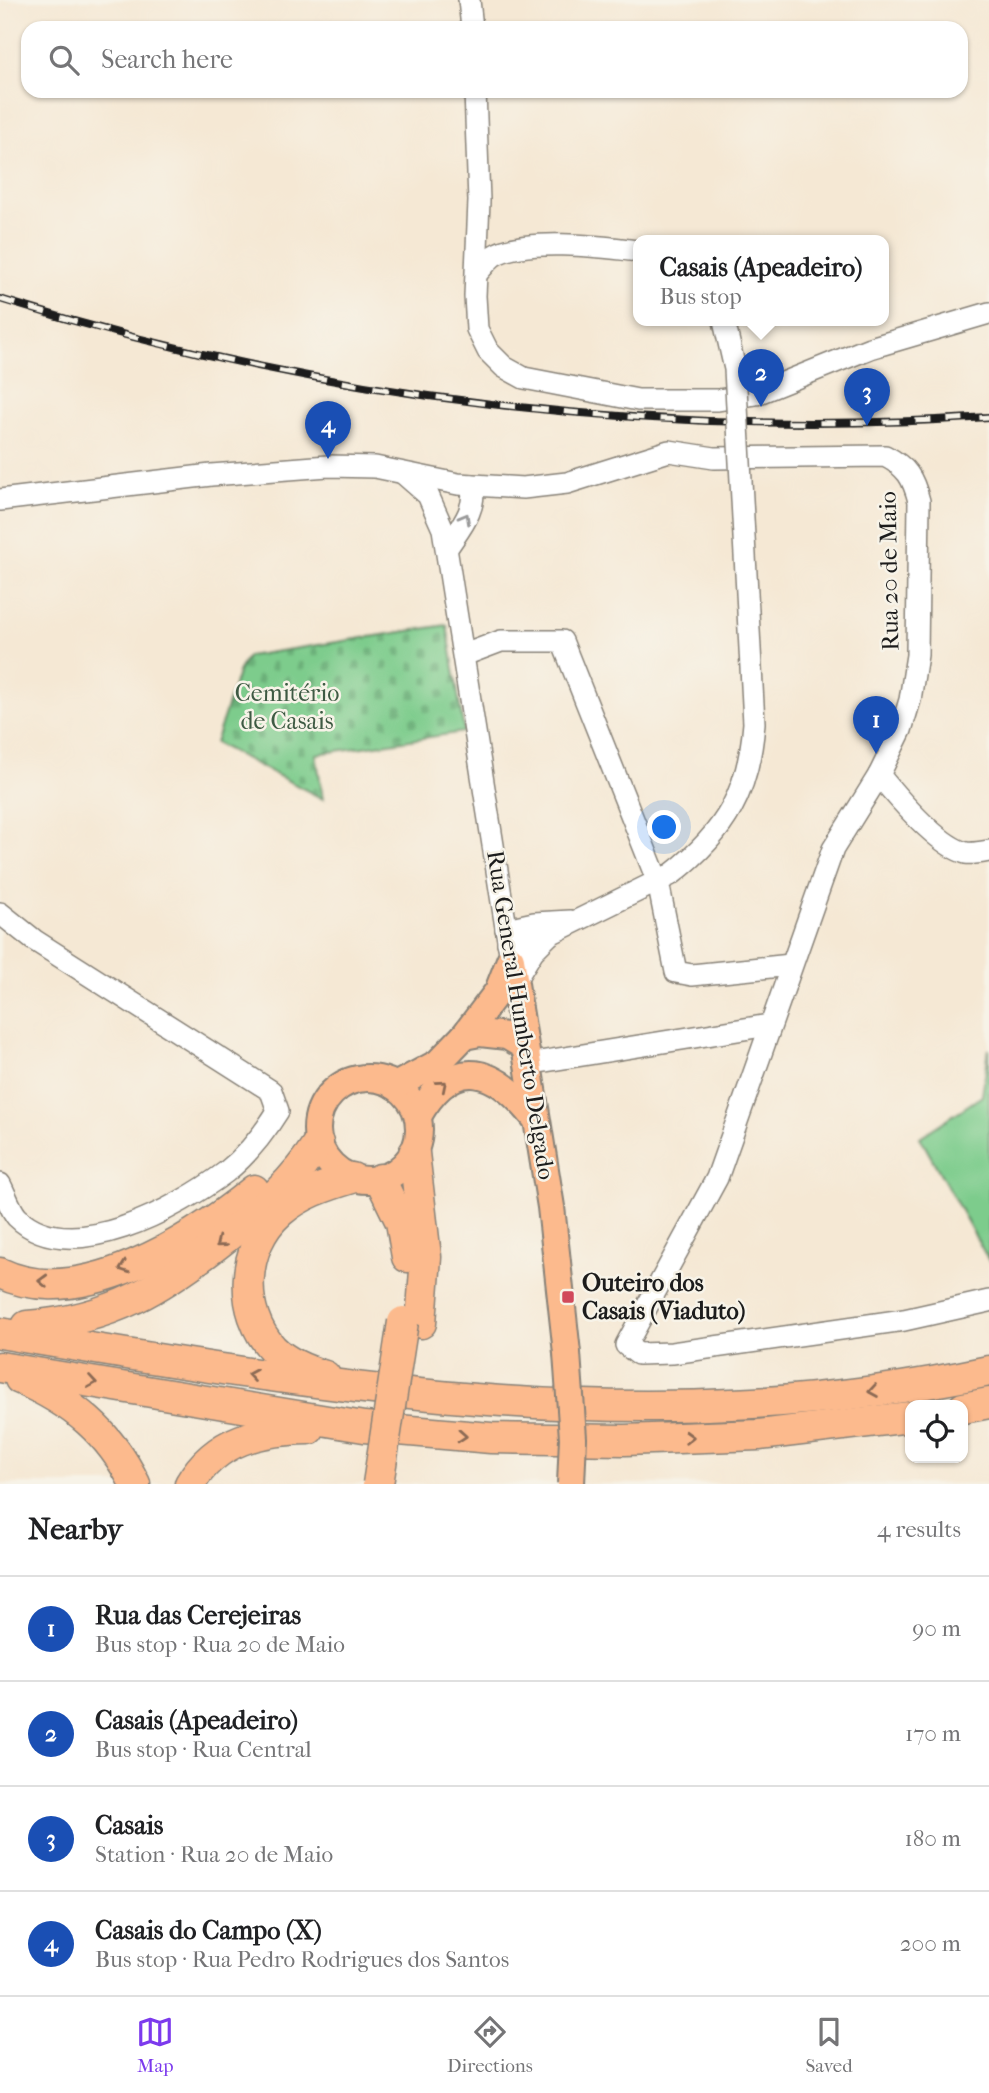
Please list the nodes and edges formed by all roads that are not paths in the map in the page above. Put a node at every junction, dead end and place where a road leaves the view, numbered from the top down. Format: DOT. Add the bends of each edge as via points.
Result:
graph roads {
  1 [pos="469,0"];
  2 [pos="470,21"];
  3 [pos="475,98"];
  4 [pos="633,251"];
  5 [pos="478,272"];
  6 [pos="989,313"];
  7 [pos="725,326"];
  8 [pos="402,473"];
  9 [pos="465,485"];
  10 [pos="0,500"];
  11 [pos="445,539"];
  12 [pos="464,655"];
  13 [pos="878,775"];
  14 [pos="989,851"];
  15 [pos="665,878"];
  16 [pos="501,894"];
  17 [pos="0,913"];
  18 [pos="547,928"];
  19 [pos="510,953"];
  20 [pos="791,965"];
  21 [pos="769,1026"];
  22 [pos="464,1036"];
  23 [pos="526,1055"];
  24 [pos="478,1074"];
  25 [pos="395,1086"];
  26 [pos="418,1116"];
  27 [pos="536,1118"];
  28 [pos="318,1136"];
  29 [pos="414,1153"];
  30 [pos="366,1179"];
  31 [pos="0,1184"];
  32 [pos="0,1273"];
  33 [pos="989,1301"];
  34 [pos="412,1322"];
  35 [pos="0,1327"];
  36 [pos="0,1333"];
  37 [pos="0,1369"];
  38 [pos="989,1371"];
  39 [pos="369,1391"];
  40 [pos="989,1403"];
  41 [pos="968,1407"];
  42 [pos="905,1418"];
  43 [pos="364,1427"];
  44 [pos="135,1484"];
  45 [pos="190,1484"];
  46 [pos="378,1484"];
  47 [pos="398,1484"];
  48 [pos="571,1484"];
  1 -- 2 [label="street"];
  3 -- 5 [label="street"];
  4 -- 5 [label="street" via="533,247 493,256"];
  5 -- 6 [label="street" via="477,329 504,368 524,378 638,400 705,401 755,394 870,348"];
  7 -- 15 [label="street, bridge" via="735,369 753,745 732,811 714,837"];
  8 -- 9 [label="street, Rua 20 de Maio"];
  8 -- 10 [label="street, Rua 20 de Maio" via="328,466"];
  8 -- 11 [label="street, Rua General Humberto Delgado" via="428,495"];
  9 -- 11 [label="street" via="473,499 469,514"];
  9 -- 13 [label="street, Rua 20 de Maio" via="523,488 567,484 669,451 714,458 885,456 901,464 913,478 919,502 918,655 901,730"];
  11 -- 12 [label="street, Rua General Humberto Delgado"];
  12 -- 15 [label="street" via="501,641 562,640"];
  12 -- 16 [label="street, Rua General Humberto Delgado"];
  13 -- 14 [label="street" via="935,834 966,853"];
  13 -- 20 [label="street, Rua 20 de Maio" via="833,849"];
  15 -- 18 [label="street" via="573,921"];
  15 -- 20 [label="street" via="676,972 692,975"];
  16 -- 18 [label="street"];
  16 -- 19 [label="street, Rua General Humberto Delgado"];
  17 -- 31 [label="street" via="34,940 271,1091 278,1111 227,1171 158,1213 102,1235 52,1236 17,1216"];
  18 -- 19 [label="street"];
  18 -- 19 [label="street" via="533,951"];
  19 -- 22 [label="main road" via="498,991"];
  19 -- 23 [label="main road, Rua General Humberto Delgado"];
  20 -- 21 [label="street, Rua 20 de Maio"];
  21 -- 23 [label="street"];
  21 -- 33 [label="street, Rua 20 de Maio" via="717,1178 626,1347 638,1354 672,1353 904,1320"];
  22 -- 23 [label="main road" via="507,1036"];
  22 -- 25 [label="main road" via="438,1063"];
  23 -- 24 [label="main road"];
  23 -- 27 [label="main road, Rua General Humberto Delgado"];
  26 -- 24 [label="main road, one-way" via="443,1082 466,1073"];
  24 -- 27 [label="main road" via="520,1099"];
  25 -- 26 [label="main road"];
  25 -- 28 [label="main road" via="365,1078 343,1085 326,1100 319,1114"];
  26 -- 29 [label="main road"];
  27 -- 48 [label="main road, Rua General Humberto Delgado, bridge" via="567,1353"];
  28 -- 30 [label="main road" via="326,1158 337,1170"];
  28 -- 32 [label="highway, one-way" via="237,1203 152,1258 77,1281 37,1282"];
  28 -- 35 [label="highway, one-way" via="286,1188 155,1290 90,1317"];
  29 -- 30 [label="main road" via="400,1169"];
  29 -- 34 [label="highway" via="426,1257"];
  30 -- 34 [label="highway" via="396,1208 405,1238"];
  30 -- 39 [label="highway" via="318,1189 277,1214 253,1254 248,1280 251,1308 274,1349 319,1375"];
  34 -- 46 [label="highway, bridge"];
  34 -- 47 [label="highway"];
  39 -- 36 [label="highway, one-way"];
  37 -- 43 [label="highway, one-way"];
  37 -- 44 [label="highway" via="79,1411 104,1433"];
  38 -- 39 [label="highway, one-way" via="818,1399 685,1407 551,1406"];
  40 -- 41 [label="highway"];
  43 -- 42 [label="highway, one-way" via="491,1438 625,1440 759,1435"];
  43 -- 45 [label="highway" via="247,1436 219,1449"];
}
